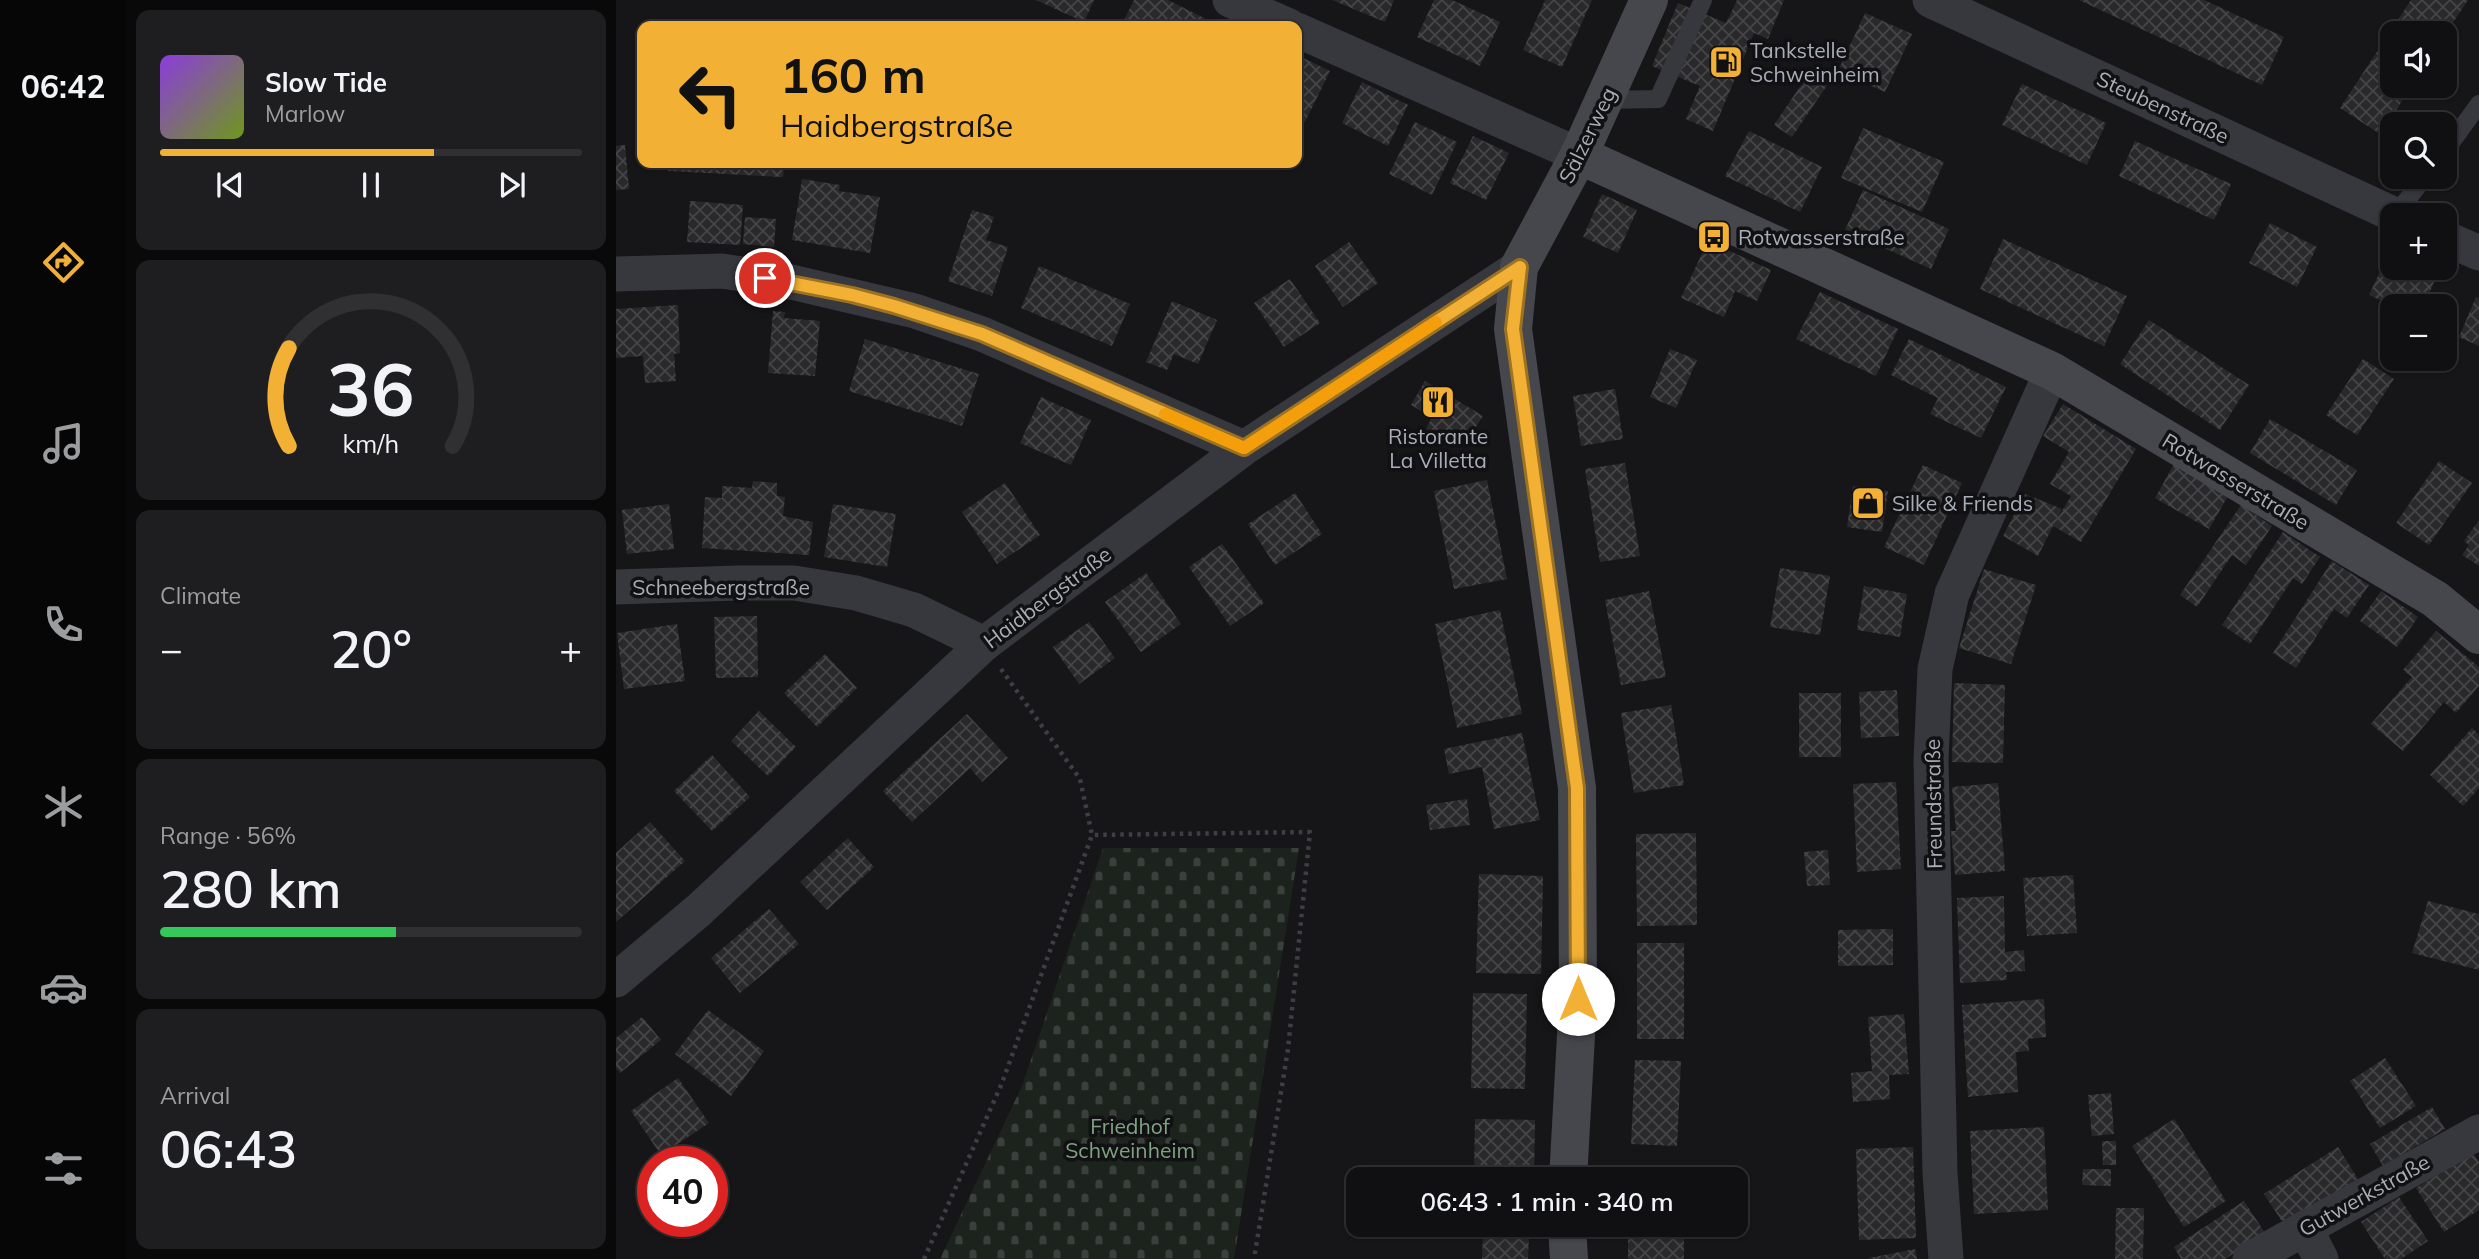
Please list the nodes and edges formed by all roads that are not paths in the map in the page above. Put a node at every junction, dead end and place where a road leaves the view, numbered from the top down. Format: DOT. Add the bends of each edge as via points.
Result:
graph roads {
  1 [pos="1230,0"];
  2 [pos="1649,0"];
  3 [pos="1703,0"];
  4 [pos="1930,0"];
  5 [pos="1278,21"];
  6 [pos="1302,32"];
  7 [pos="1604,100"];
  8 [pos="2479,104"];
  9 [pos="2457,134"];
  10 [pos="1579,155"];
  11 [pos="2416,189"];
  12 [pos="2404,203"];
  13 [pos="2380,208"];
  14 [pos="2457,243"];
  15 [pos="2479,253"];
  16 [pos="1520,267"];
  17 [pos="616,274"];
  18 [pos="2052,371"];
  19 [pos="1244,448"];
  20 [pos="616,587"];
  21 [pos="2479,635"];
  22 [pos="984,644"];
  23 [pos="616,980"];
  24 [pos="2479,1132"];
  25 [pos="1569,1167"];
  26 [pos="2305,1228"];
  27 [pos="1568,1237"];
  28 [pos="1569,1259"];
  29 [pos="1946,1259"];
  30 [pos="2250,1259"];
  31 [pos="2321,1259"];
  1 -- 5 [label="street"];
  2 -- 7 [label="street, Sälzerweg"];
  3 -- 7 [label="lane" via="1658,99"];
  4 -- 13 [label="street, Steubenstraße"];
  6 -- 10 [label="street, Rotwasserstraße"];
  7 -- 10 [label="street, Sälzerweg"];
  8 -- 9 [label="lane"];
  10 -- 16 [label="street, Sälzerweg"];
  10 -- 18 [label="street, Rotwasserstraße"];
  11 -- 12 [label="lane"];
  14 -- 15 [label="street"];
  16 -- 19 [label="street, Haidbergstraße"];
  16 -- 25 [label="street" via="1513,329 1577,788 1578,999"];
  17 -- 19 [label="street" via="722,271 915,311 982,334"];
  18 -- 21 [label="street, Rotwasserstraße" via="2435,599"];
  18 -- 29 [label="street, Freundstraße" via="1952,594 1934,669 1931,773"];
  19 -- 22 [label="street, Haidbergstraße"];
  20 -- 22 [label="street, Schneebergstraße" via="794,583 856,593 915,610"];
  22 -- 23 [label="street, Haidbergstraße" via="699,910"];
  24 -- 26 [label="street, Gutwerkstraße"];
  26 -- 30 [label="street, Gutwerkstraße"];
  26 -- 31 [label="street"];
  27 -- 28 [label="street"];
}
